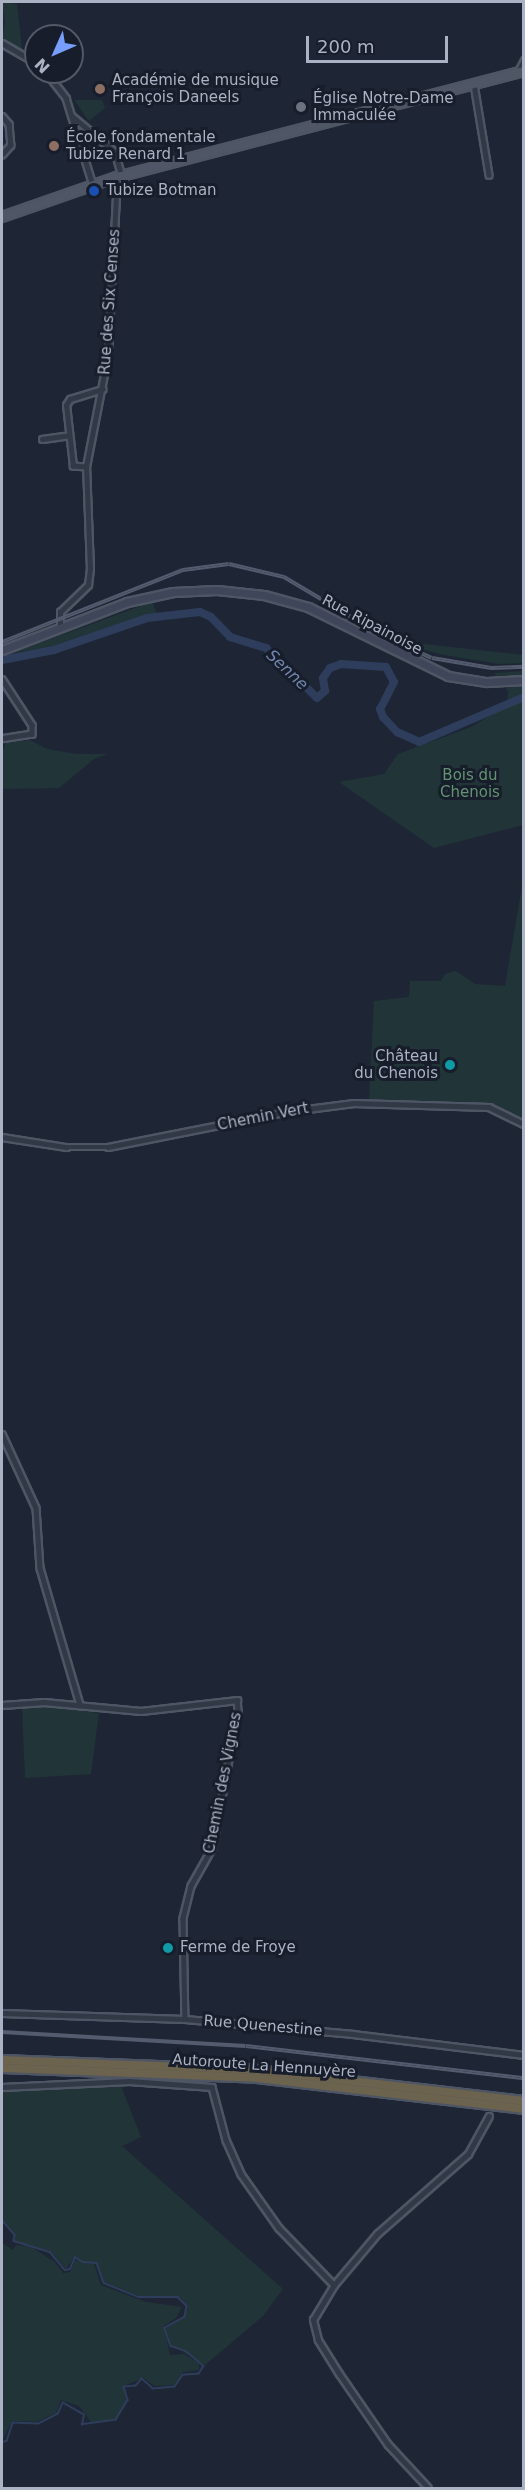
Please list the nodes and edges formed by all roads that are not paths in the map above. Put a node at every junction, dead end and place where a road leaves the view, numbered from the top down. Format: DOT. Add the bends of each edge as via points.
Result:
graph roads {
  1 [pos="2,43"];
  2 [pos="24,56"];
  3 [pos="524,60"];
  4 [pos="521,72"];
  5 [pos="55,84"];
  6 [pos="474,84"];
  7 [pos="2,116"];
  8 [pos="72,116"];
  9 [pos="2,155"];
  10 [pos="489,175"];
  11 [pos="119,176"];
  12 [pos="93,185"];
  13 [pos="2,218"];
  14 [pos="103,389"];
  15 [pos="69,435"];
  16 [pos="42,439"];
  17 [pos="86,467"];
  18 [pos="60,628"];
  19 [pos="2,650"];
  20 [pos="2,679"];
  21 [pos="524,680"];
  22 [pos="2,739"];
  23 [pos="524,1124"];
  24 [pos="2,1137"];
  25 [pos="2,1434"];
  26 [pos="2,1705"];
  27 [pos="80,1705"];
  28 [pos="2,2013"];
  29 [pos="185,2019"];
  30 [pos="524,2055"];
  31 [pos="2,2060"];
  32 [pos="2,2068"];
  33 [pos="2,2087"];
  34 [pos="524,2101"];
  35 [pos="524,2109"];
  36 [pos="489,2116"];
  37 [pos="334,2285"];
  38 [pos="428,2488"];
  1 -- 2 [label="street"];
  3 -- 4 [label="street"];
  4 -- 6 [label="main road"];
  5 -- 8 [label="street" via="66,98"];
  6 -- 10 [label="street"];
  6 -- 11 [label="main road"];
  7 -- 9 [label="street" via="9,124 11,149"];
  8 -- 11 [label="street" via="114,152"];
  8 -- 12 [label="street"];
  11 -- 12 [label="main road"];
  11 -- 14 [label="street, Rue des Six Censes"];
  12 -- 13 [label="main road"];
  14 -- 15 [label="street" via="67,401"];
  14 -- 17 [label="street, Rue des Six Censes"];
  15 -- 16 [label="street"];
  15 -- 17 [label="street" via="73,466"];
  17 -- 18 [label="street, Rue des Six Censes" via="88,585 60,612"];
  18 -- 19 [label="street, Rue Ripainoise"];
  18 -- 21 [label="street, Rue Ripainoise" via="148,597 196,590 241,591 284,599 324,613 448,676 487,682"];
  20 -- 22 [label="street" via="32,725 32,734"];
  23 -- 24 [label="street, Chemin Vert" via="489,1107 353,1103 284,1112 108,1148 66,1147"];
  25 -- 27 [label="street" via="36,1508 40,1568"];
  26 -- 27 [label="street"];
  27 -- 29 [label="street, Chemin des Vignes" via="159,1711 234,1698 238,1705 213,1847 191,1886 183,1919"];
  28 -- 29 [label="street, Rue Quenestine"];
  29 -- 30 [label="street, Rue Quenestine"];
  31 -- 34 [label="highway, Autoroute La Hennuyère" via="257,2070"];
  32 -- 35 [label="highway, Autoroute La Hennuyère" via="257,2078"];
  33 -- 37 [label="street" via="129,2081 212,2087 226,2140 241,2174 279,2228"];
  36 -- 37 [label="street" via="468,2154 390,2222"];
  37 -- 38 [label="street" via="313,2320 318,2340 388,2445"];
}
